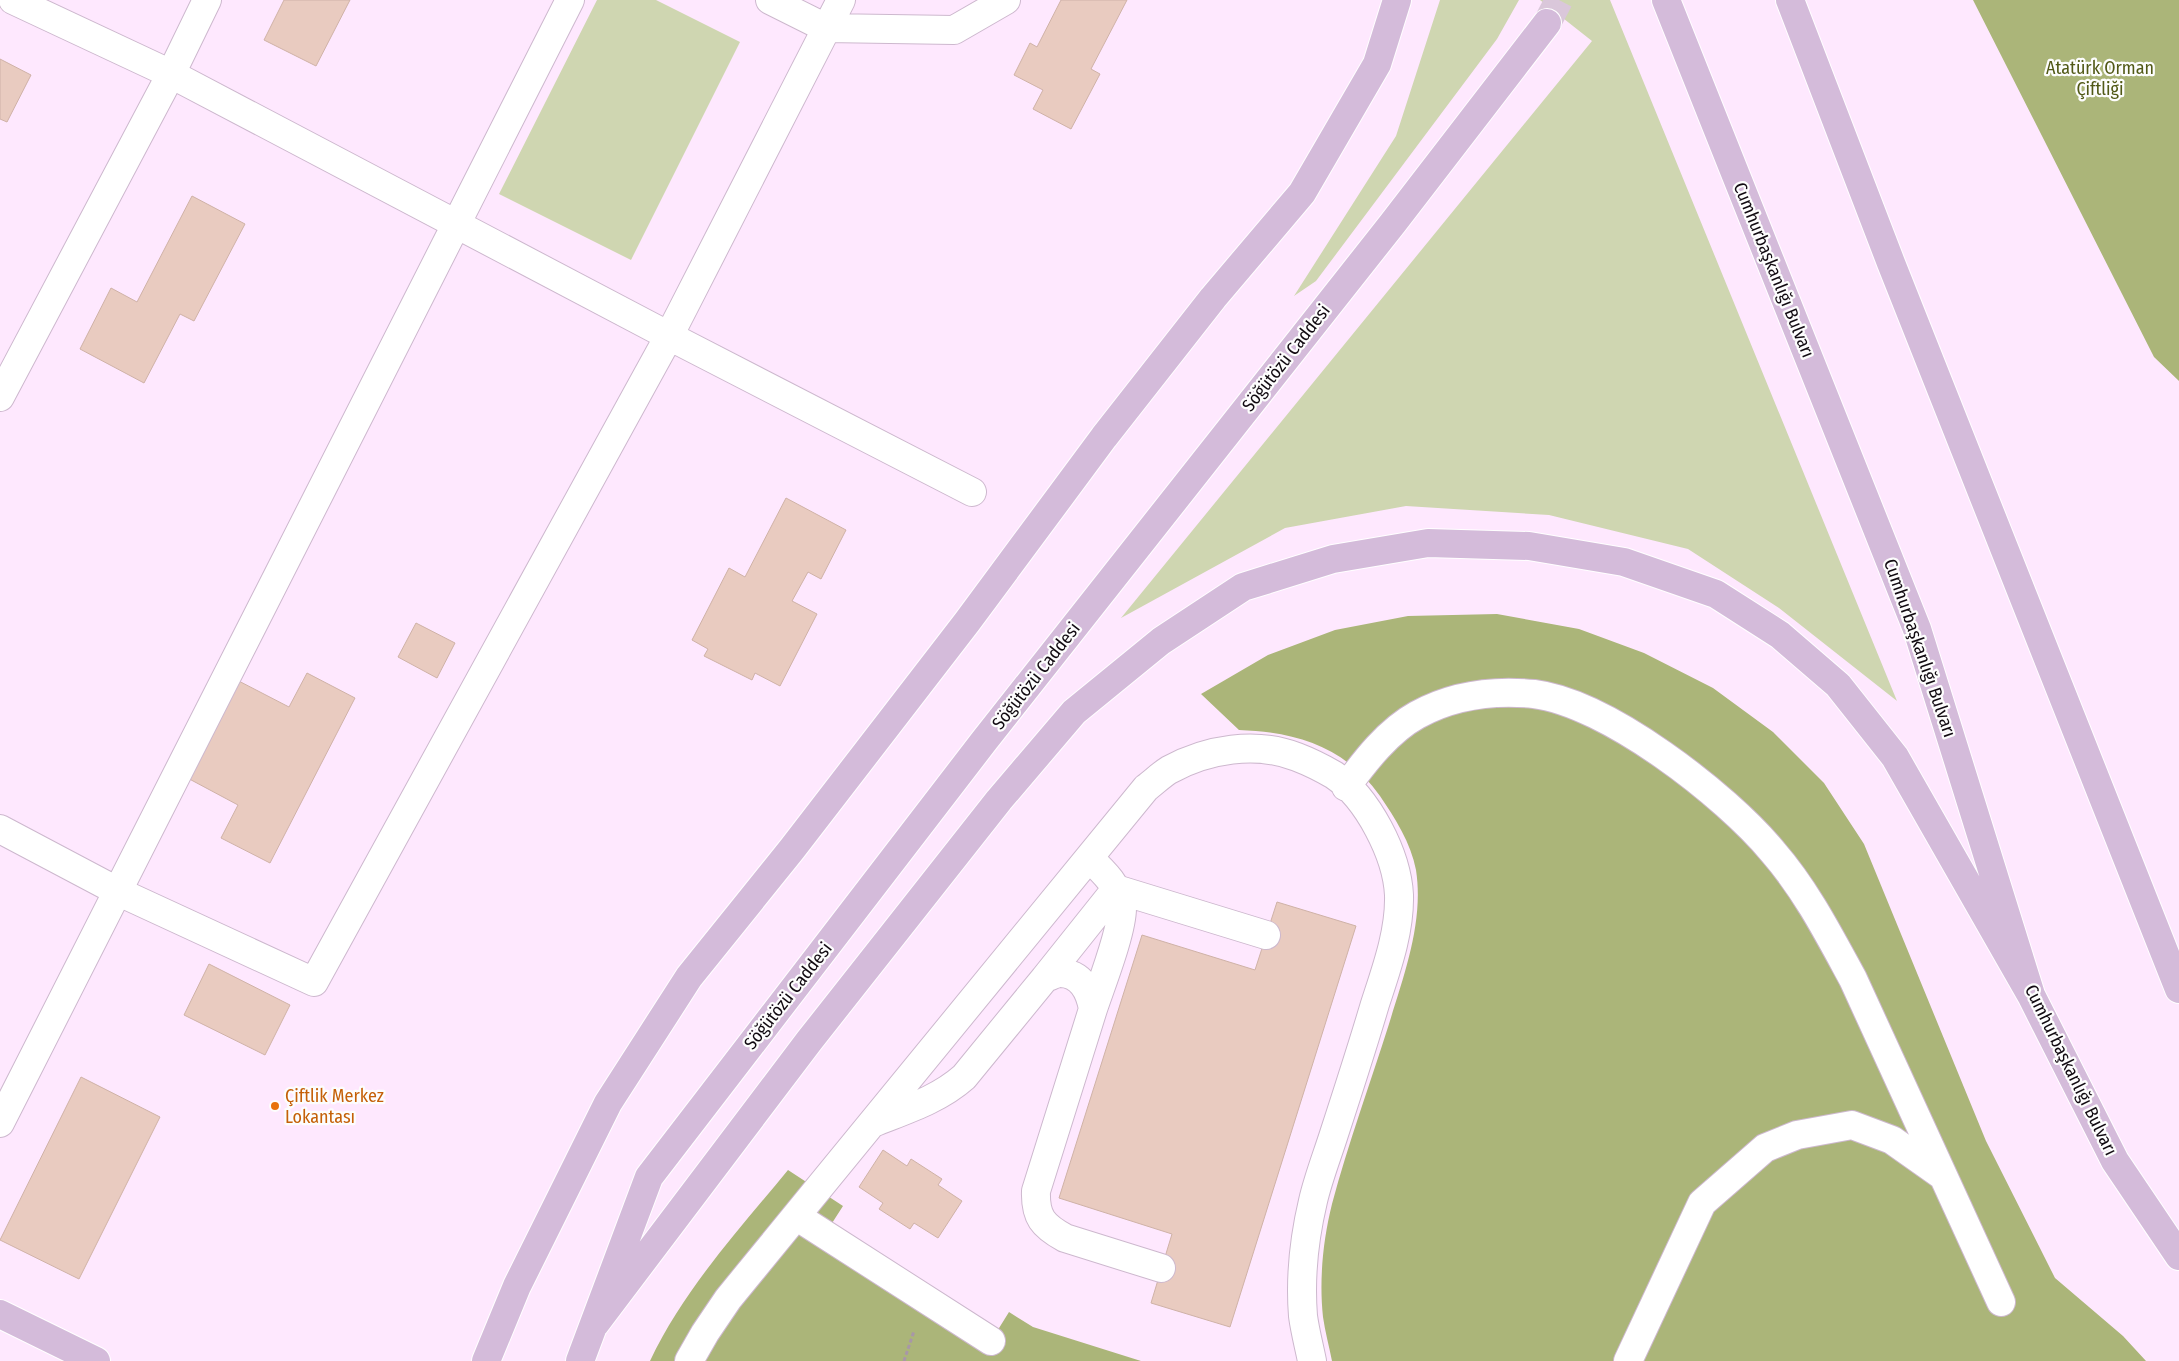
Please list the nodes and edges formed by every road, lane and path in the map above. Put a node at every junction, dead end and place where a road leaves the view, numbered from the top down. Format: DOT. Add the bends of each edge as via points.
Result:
graph roads {
  1 [pos="13,0"];
  2 [pos="207,0"];
  3 [pos="570,0"];
  4 [pos="770,0"];
  5 [pos="841,0"];
  6 [pos="1006,0"];
  7 [pos="1397,0"];
  8 [pos="1666,0"];
  9 [pos="1790,0"];
  10 [pos="1547,23"];
  11 [pos="826,28"];
  12 [pos="171,74"];
  13 [pos="458,223"];
  14 [pos="669,336"];
  15 [pos="0,397"];
  16 [pos="972,492"];
  17 [pos="1346,787"];
  18 [pos="0,828"];
  19 [pos="1088,858"];
  20 [pos="1116,889"];
  21 [pos="119,892"];
  22 [pos="1266,936"];
  23 [pos="1045,978"];
  24 [pos="2179,989"];
  25 [pos="2031,995"];
  26 [pos="1093,1009"];
  27 [pos="0,1123"];
  28 [pos="872,1124"];
  29 [pos="1944,1176"];
  30 [pos="796,1216"];
  31 [pos="2179,1256"];
  32 [pos="1162,1268"];
  33 [pos="2001,1302"];
  34 [pos="0,1314"];
  35 [pos="595,1324"];
  36 [pos="991,1341"];
  37 [pos="96,1361"];
  38 [pos="486,1361"];
  39 [pos="580,1361"];
  40 [pos="690,1361"];
  41 [pos="1312,1361"];
  42 [pos="1628,1361"];
  1 -- 12 [label="lane"];
  2 -- 12 [label="lane"];
  3 -- 13 [label="lane"];
  4 -- 11 [label="lane"];
  5 -- 11 [label="lane"];
  6 -- 11 [label="lane" via="954,30"];
  7 -- 38 [label="main road" via="1377,64 1302,193 1213,298 1104,437 967,622 689,977 608,1103 517,1286"];
  8 -- 25 [label="main road, Cumhurbaşkanlığı Bulvarı" via="1917,629"];
  9 -- 24 [label="main road" via="1948,410"];
  10 -- 35 [label="main road, Söğütözü Caddesi" via="990,734 649,1177"];
  11 -- 14 [label="lane"];
  12 -- 13 [label="lane"];
  12 -- 15 [label="lane"];
  13 -- 14 [label="lane"];
  13 -- 21 [label="lane"];
  14 -- 16 [label="lane"];
  14 -- 21 [label="lane" via="314,982"];
  17 -- 19 [label="lane" via="1336,776 1314,764 1283,753 1240,749 1201,756 1167,771 1146,788"];
  17 -- 29 [label="lane" via="1389,736 1416,715 1452,700 1490,692 1535,694 1577,706 1619,727 1659,753 1737,814 1772,851 1802,890 1852,979"];
  17 -- 41 [label="lane" via="1358,798 1388,848 1399,896 1386,970 1313,1201 1303,1258 1303,1317"];
  18 -- 21 [label="lane"];
  19 -- 20 [label="lane"];
  19 -- 28 [label="lane"];
  20 -- 22 [label="lane"];
  20 -- 23 [label="lane"];
  20 -- 26 [label="lane" via="1122,908 1119,928"];
  21 -- 27 [label="lane"];
  23 -- 26 [label="lane" via="1060,973 1078,978 1089,991"];
  23 -- 28 [label="lane" via="950,1090"];
  25 -- 31 [label="main road, Cumhurbaşkanlığı Bulvarı" via="2115,1161"];
  25 -- 35 [label="main road" via="1895,757 1838,686 1780,635 1716,594 1624,562 1529,546 1428,543 1333,559 1243,587 1161,641 1074,712 999,800 809,1041"];
  26 -- 32 [label="lane" via="1036,1191 1035,1206 1041,1220 1065,1238"];
  28 -- 30 [label="lane"];
  29 -- 33 [label="lane"];
  29 -- 42 [label="lane" via="1892,1140 1852,1125 1797,1135 1765,1148 1702,1203"];
  30 -- 36 [label="lane"];
  30 -- 40 [label="lane" via="728,1299"];
  34 -- 37 [label="main road"];
  35 -- 39 [label="main road, Söğütözü Caddesi"];
}
